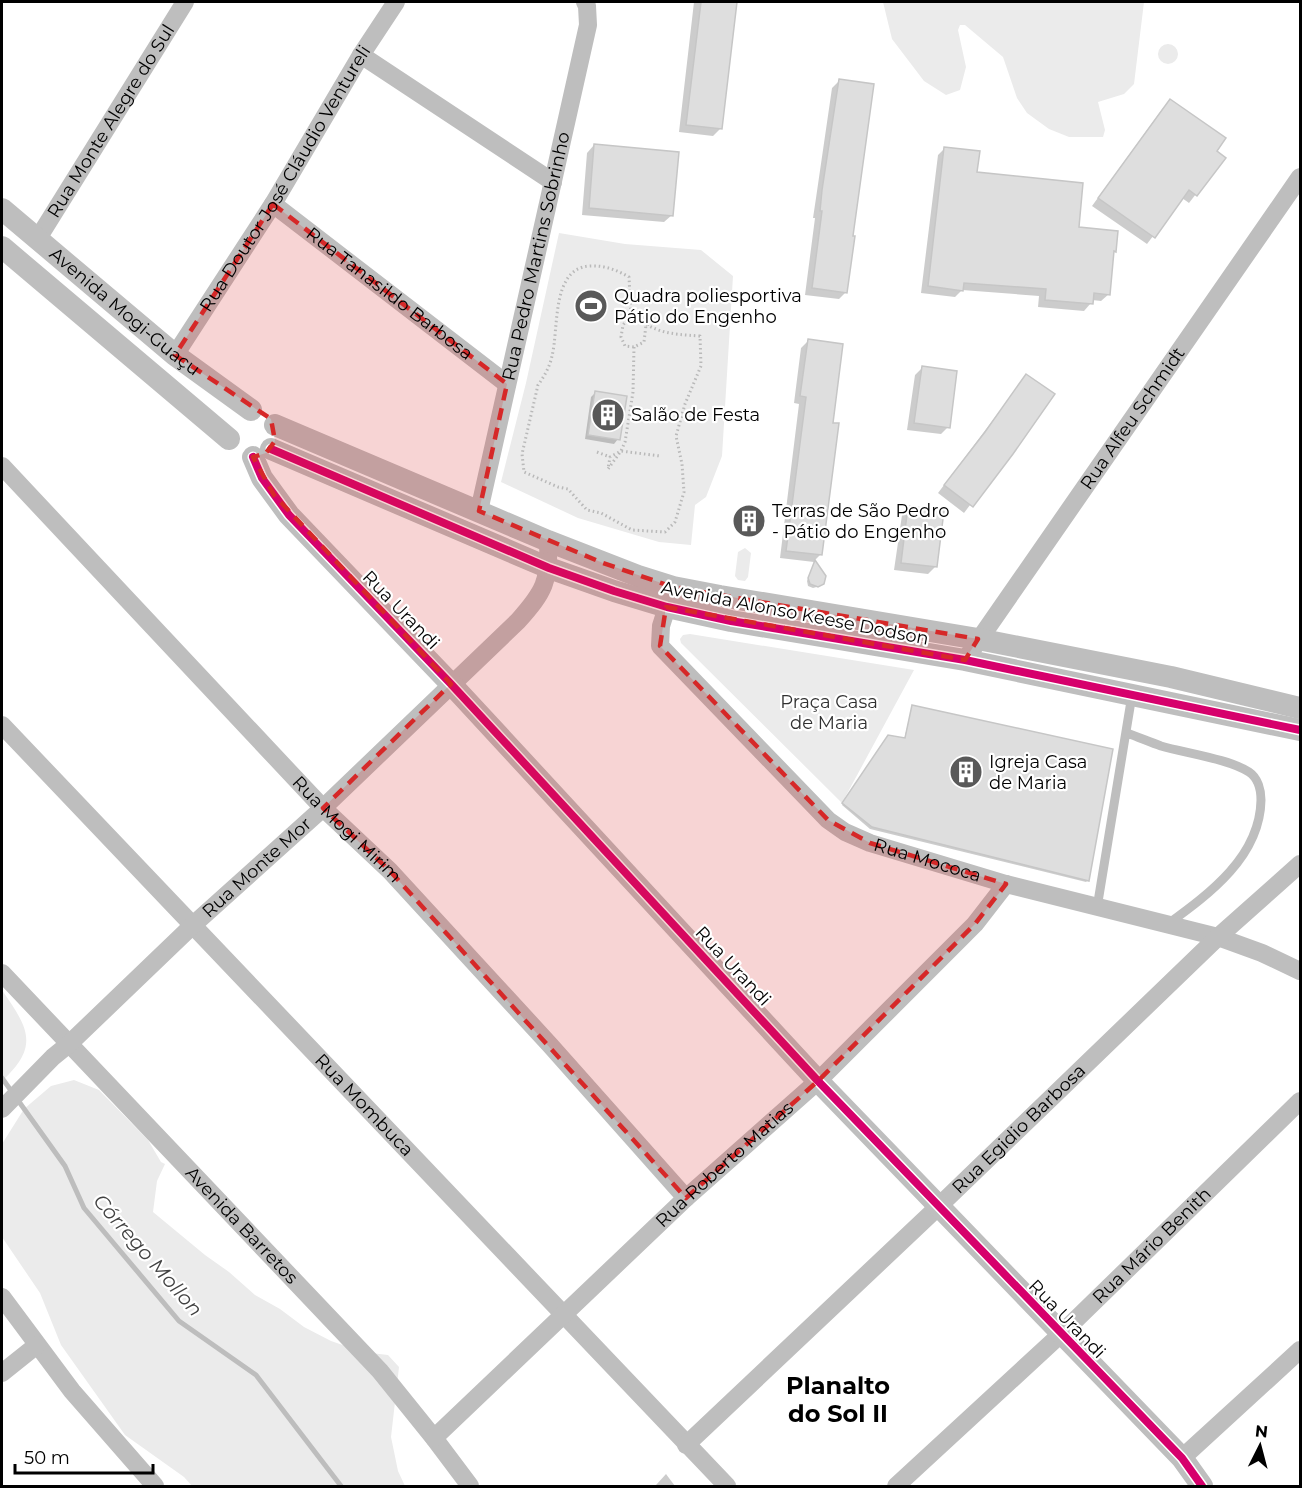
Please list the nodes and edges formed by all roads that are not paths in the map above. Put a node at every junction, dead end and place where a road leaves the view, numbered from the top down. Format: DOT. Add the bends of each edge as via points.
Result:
graph roads {
  1 [pos="185,2"];
  2 [pos="396,2"];
  3 [pos="585,2"];
  4 [pos="362,55"];
  5 [pos="1300,177"];
  6 [pos="553,182"];
  7 [pos="273,204"];
  8 [pos="2,209"];
  9 [pos="37,240"];
  10 [pos="2,247"];
  11 [pos="175,355"];
  12 [pos="507,384"];
  13 [pos="251,410"];
  14 [pos="275,425"];
  15 [pos="229,439"];
  16 [pos="262,453"];
  17 [pos="2,466"];
  18 [pos="479,511"];
  19 [pos="548,541"];
  20 [pos="549,568"];
  21 [pos="667,607"];
  22 [pos="978,639"];
  23 [pos="965,660"];
  24 [pos="452,684"];
  25 [pos="1132,695"];
  26 [pos="1300,708"];
  27 [pos="2,725"];
  28 [pos="1300,730"];
  29 [pos="1127,733"];
  30 [pos="323,807"];
  31 [pos="1300,864"];
  32 [pos="1006,885"];
  33 [pos="1097,908"];
  34 [pos="193,925"];
  35 [pos="1167,925"];
  36 [pos="1218,937"];
  37 [pos="1300,971"];
  38 [pos="2,973"];
  39 [pos="69,1044"];
  40 [pos="818,1081"];
  41 [pos="1300,1101"];
  42 [pos="2,1109"];
  43 [pos="686,1198"];
  44 [pos="939,1206"];
  45 [pos="2,1297"];
  46 [pos="565,1315"];
  47 [pos="1061,1334"];
  48 [pos="37,1345"];
  49 [pos="1300,1352"];
  50 [pos="2,1373"];
  51 [pos="434,1438"];
  52 [pos="686,1445"];
  53 [pos="1182,1458"];
  54 [pos="144,1483"];
  55 [pos="470,1486"];
  56 [pos="727,1486"];
  57 [pos="896,1486"];
  58 [pos="1202,1486"];
  1 -- 9 [label="street, Rua Monte Alegre do Sul"];
  2 -- 4 [label="street, Rua Doutor José Cláudio Ventureli"];
  3 -- 6 [label="street, Rua Pedro Martins Sobrinho" via="588,25"];
  4 -- 6 [label="street"];
  4 -- 7 [label="street, Rua Doutor José Cláudio Ventureli"];
  5 -- 22 [label="street, Rua Alfeu Schmidt"];
  6 -- 12 [label="street, Rua Pedro Martins Sobrinho"];
  7 -- 11 [label="street, Rua Doutor José Cláudio Ventureli"];
  7 -- 12 [label="street, Rua Tanasildo Barbosa"];
  8 -- 9 [label="street, Avenida Mogi-Guaçu"];
  9 -- 11 [label="street, Avenida Mogi-Guaçu"];
  10 -- 15 [label="street, Avenida Mogi-Guaçu"];
  11 -- 13 [label="street, Avenida Mogi-Guaçu"];
  12 -- 18 [label="street, Rua Pedro Martins Sobrinho"];
  13 -- 14 [label="street" via="266,414"];
  13 -- 15 [label="street" via="236,416"];
  14 -- 16 [label="street" via="275,441"];
  14 -- 18 [label="street, Avenida Alonso Keese Dodson"];
  15 -- 16 [label="street" via="238,453"];
  16 -- 20 [label="street, Avenida Alonso Keese Dodson"];
  16 -- 24 [label="street, Rua Urandi" via="262,477 290,515"];
  17 -- 30 [label="street, Rua Mogi Mirim"];
  18 -- 19 [label="street, Avenida Alonso Keese Dodson"];
  19 -- 20 [label="street"];
  19 -- 22 [label="street, Avenida Alonso Keese Dodson" via="673,587"];
  20 -- 21 [label="street, Avenida Alonso Keese Dodson"];
  20 -- 24 [label="street, Rua Monte Mor" via="543,589 533,604"];
  21 -- 23 [label="street, Avenida Alonso Keese Dodson"];
  21 -- 32 [label="street, Rua Mococa" via="660,646 828,820 870,843"];
  22 -- 23 [label="street, Rua Alfeu Schmidt"];
  22 -- 26 [label="street, Avenida Alonso Keese Dodson" via="1171,677"];
  23 -- 25 [label="street, Avenida Alonso Keese Dodson"];
  24 -- 30 [label="street, Rua Monte Mor"];
  24 -- 40 [label="street, Rua Urandi"];
  25 -- 28 [label="street, Avenida Alonso Keese Dodson"];
  25 -- 29 [label="lane"];
  27 -- 34 [label="street, Rua Mombuca"];
  29 -- 33 [label="lane"];
  29 -- 35 [label="lane" via="1250,772 1258,781 1261,795 1261,814 1250,844 1224,880"];
  30 -- 34 [label="street, Rua Monte Mor"];
  30 -- 43 [label="street, Rua Mogi Mirim" via="390,871"];
  31 -- 36 [label="street, Rua Egidio Barbosa"];
  32 -- 33 [label="street, Rua Mococa"];
  32 -- 40 [label="street, Rua Roberto Matias" via="975,924"];
  33 -- 35 [label="street, Rua Mococa"];
  34 -- 39 [label="street, Rua Monte Mor"];
  34 -- 46 [label="street, Rua Mombuca"];
  35 -- 36 [label="street, Rua Mococa"];
  36 -- 37 [label="street, Rua Mococa"];
  36 -- 44 [label="street, Rua Egidio Barbosa"];
  38 -- 39 [label="street, Avenida Barretos"];
  39 -- 42 [label="street, Rua Monte Mor"];
  39 -- 51 [label="street, Avenida Barretos" via="380,1371"];
  40 -- 43 [label="street, Rua Roberto Matias"];
  40 -- 44 [label="street, Rua Urandi"];
  41 -- 47 [label="street, Rua Mário Benith"];
  43 -- 46 [label="street, Rua Roberto Matias"];
  44 -- 47 [label="street, Rua Urandi"];
  44 -- 52 [label="street, Rua Egidio Barbosa"];
  45 -- 48 [label="street"];
  46 -- 51 [label="street, Rua Roberto Matias"];
  46 -- 52 [label="street, Rua Mombuca"];
  47 -- 53 [label="street, Rua Urandi"];
  47 -- 57 [label="street, Rua Mário Benith"];
  48 -- 50 [label="street"];
  48 -- 54 [label="street"];
  49 -- 53 [label="street"];
  51 -- 55 [label="street, Avenida Barretos"];
  52 -- 56 [label="street, Rua Mombuca"];
  53 -- 58 [label="street, Rua Urandi"];
}
